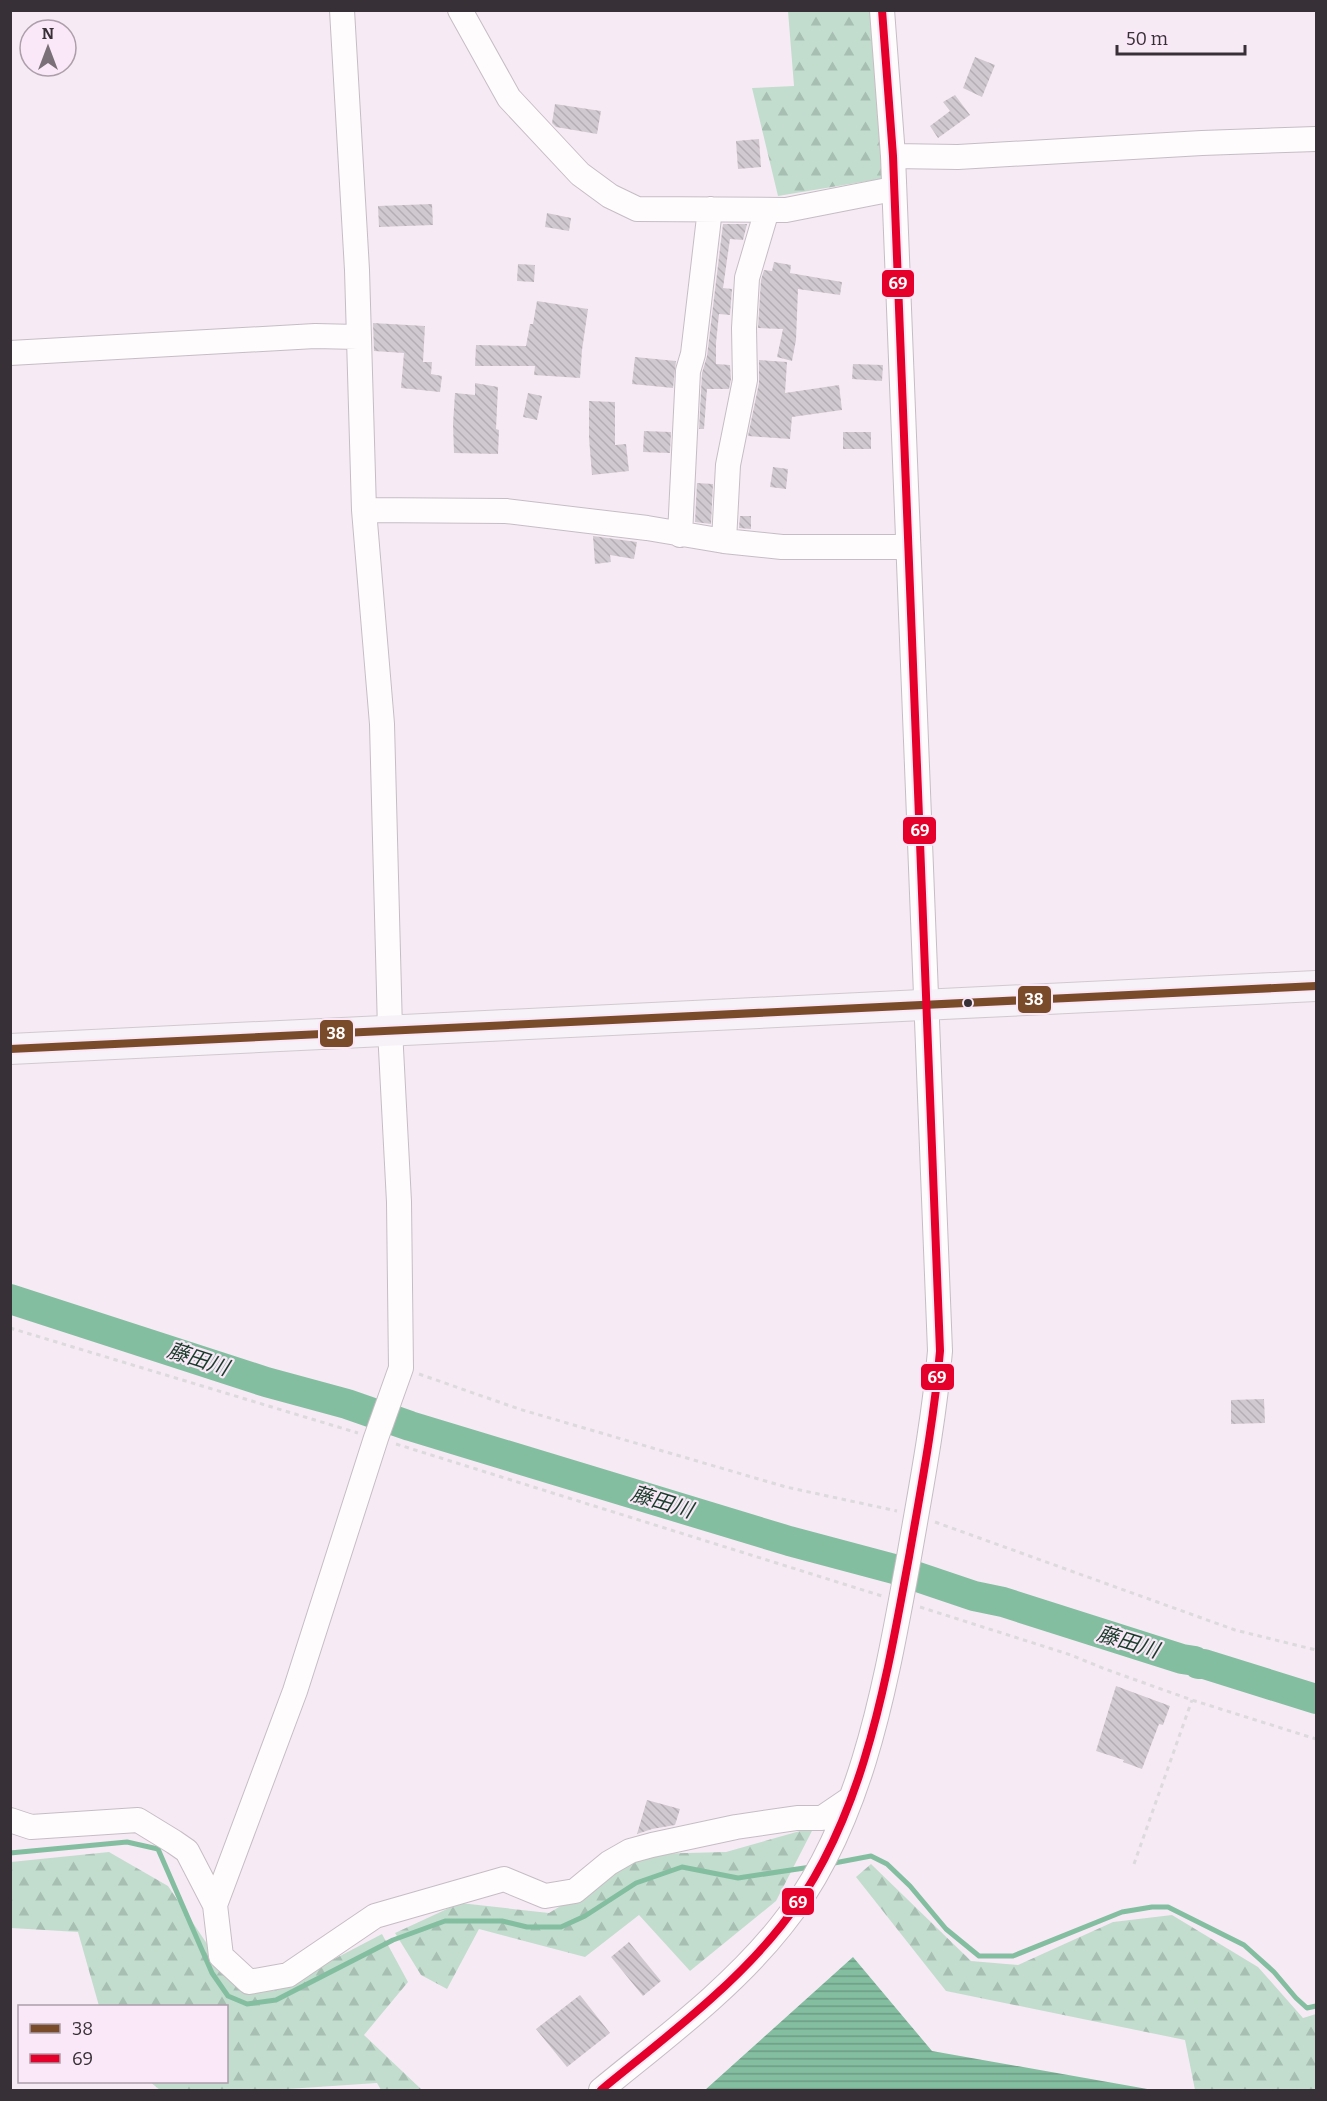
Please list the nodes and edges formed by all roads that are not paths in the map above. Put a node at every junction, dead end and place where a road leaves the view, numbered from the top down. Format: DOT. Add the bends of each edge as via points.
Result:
graph roads {
  1 [pos="342,10"];
  2 [pos="460,10"];
  3 [pos="882,10"];
  4 [pos="1317,139"];
  5 [pos="893,156"];
  6 [pos="893,189"];
  7 [pos="710,209"];
  8 [pos="767,210"];
  9 [pos="358,337"];
  10 [pos="10,353"];
  11 [pos="364,510"];
  12 [pos="680,535"];
  13 [pos="724,541"];
  14 [pos="907,548"];
  15 [pos="1317,986"];
  16 [pos="925,1004"];
  17 [pos="390,1030"];
  18 [pos="10,1049"];
  19 [pos="850,1799"];
  20 [pos="10,1820"];
  21 [pos="215,1905"];
  22 [pos="601,2091"];
  1 -- 9 [label="street"];
  2 -- 7 [label="street" via="509,98 580,174 610,196 637,209"];
  3 -- 5 [label="street"];
  4 -- 5 [label="street" via="958,157"];
  5 -- 6 [label="street"];
  6 -- 8 [label="street" via="786,210"];
  6 -- 14 [label="street"];
  7 -- 8 [label="street"];
  7 -- 12 [label="street" via="688,371"];
  8 -- 13 [label="street" via="747,278 745,380 729,465"];
  9 -- 10 [label="street"];
  9 -- 11 [label="street"];
  11 -- 12 [label="street" via="506,511"];
  11 -- 17 [label="street" via="382,724"];
  12 -- 13 [label="street"];
  13 -- 14 [label="street" via="782,548"];
  14 -- 16 [label="street"];
  15 -- 16 [label="main road"];
  16 -- 17 [label="main road"];
  16 -- 19 [label="street" via="940,1351 936,1398 878,1716"];
  17 -- 18 [label="main road"];
  17 -- 21 [label="street" via="399,1202 401,1368 295,1691"];
  19 -- 21 [label="street" via="822,1818 736,1827 630,1851 575,1891 545,1896 504,1879 375,1916 288,1975 249,1982 221,1956"];
  19 -- 22 [label="street" via="816,1875 782,1925 750,1962"];
  20 -- 21 [label="street" via="31,1827 138,1820 187,1851"];
}
